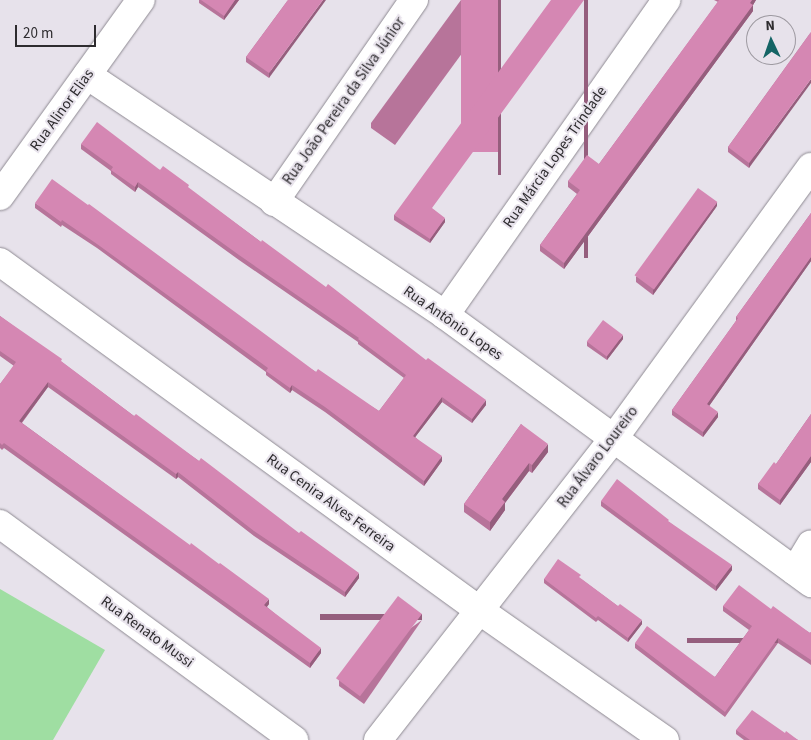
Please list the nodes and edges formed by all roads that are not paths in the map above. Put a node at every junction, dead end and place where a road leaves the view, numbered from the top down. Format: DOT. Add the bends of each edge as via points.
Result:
graph roads {
  1 [pos="141,0"];
  2 [pos="414,0"];
  3 [pos="666,0"];
  4 [pos="87,75"];
  5 [pos="811,167"];
  6 [pos="0,196"];
  7 [pos="274,202"];
  8 [pos="0,262"];
  9 [pos="445,314"];
  10 [pos="614,438"];
  11 [pos="0,524"];
  12 [pos="811,544"];
  13 [pos="803,577"];
  14 [pos="479,610"];
  15 [pos="294,740"];
  16 [pos="378,740"];
  17 [pos="665,740"];
  1 -- 4 [label="street, Rua Alinor Elias"];
  2 -- 7 [label="street, Rua João Pereira da Silva Júnior"];
  3 -- 9 [label="street, Rua Márcia Lopes Trindade"];
  4 -- 6 [label="street, Rua Alinor Elias"];
  4 -- 7 [label="street, Rua Antônio Lopes"];
  5 -- 10 [label="street, Rua Álvaro Loureiro"];
  7 -- 9 [label="street, Rua Antônio Lopes"];
  8 -- 14 [label="street, Rua Cenira Alves Ferreira"];
  9 -- 10 [label="street, Rua Antônio Lopes"];
  10 -- 13 [label="street, Rua Antônio Lopes"];
  10 -- 14 [label="street, Rua Álvaro Loureiro"];
  11 -- 15 [label="street, Rua Renato Mussi"];
  12 -- 13 [label="street"];
  14 -- 16 [label="street, Rua Álvaro Loureiro"];
  14 -- 17 [label="street, Rua Cenira Alves Ferreira"];
}
